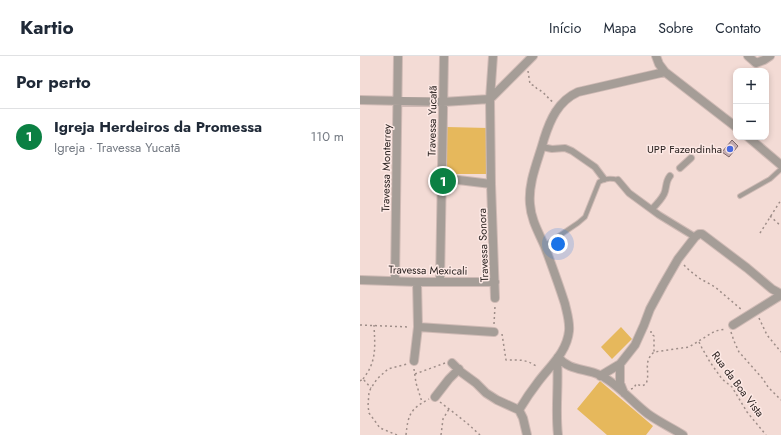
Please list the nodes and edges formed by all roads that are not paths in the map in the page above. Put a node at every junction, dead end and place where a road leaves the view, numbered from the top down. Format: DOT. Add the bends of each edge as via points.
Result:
graph roads {
  1 [pos="398,56"];
  2 [pos="444,56"];
  3 [pos="492,56"];
  4 [pos="656,56"];
  5 [pos="748,56"];
  6 [pos="770,56"];
  7 [pos="530,58"];
  8 [pos="665,72"];
  9 [pos="490,98"];
  10 [pos="360,100"];
  11 [pos="398,102"];
  12 [pos="443,102"];
  13 [pos="733,125"];
  14 [pos="752,140"];
  15 [pos="542,147"];
  16 [pos="691,158"];
  17 [pos="781,165"];
  18 [pos="781,169"];
  19 [pos="442,178"];
  20 [pos="604,179"];
  21 [pos="618,180"];
  22 [pos="491,184"];
  23 [pos="740,196"];
  24 [pos="652,210"];
  25 [pos="697,235"];
  26 [pos="544,246"];
  27 [pos="360,280"];
  28 [pos="395,281"];
  29 [pos="417,282"];
  30 [pos="440,282"];
  31 [pos="495,282"];
  32 [pos="781,294"];
  33 [pos="495,298"];
  34 [pos="418,327"];
  35 [pos="731,327"];
  36 [pos="498,333"];
  37 [pos="558,358"];
  38 [pos="414,361"];
  39 [pos="452,363"];
  40 [pos="620,364"];
  41 [pos="459,369"];
  42 [pos="600,376"];
  43 [pos="625,394"];
  44 [pos="435,397"];
  45 [pos="519,410"];
  46 [pos="527,435"];
  47 [pos="558,435"];
  48 [pos="683,435"];
  1 -- 11 [label="street, Travessa Monterrey"];
  2 -- 12 [label="street, Travessa Yucatã"];
  3 -- 9 [label="street, Travessa Sonora"];
  4 -- 8 [label="street"];
  5 -- 6 [label="street" via="756,63"];
  7 -- 9 [label="street"];
  8 -- 13 [label="street"];
  8 -- 15 [label="street" via="578,92 567,98 551,118"];
  9 -- 12 [label="street"];
  9 -- 22 [label="street, Travessa Sonora"];
  10 -- 11 [label="street"];
  11 -- 12 [label="street"];
  11 -- 28 [label="street, Travessa Monterrey"];
  12 -- 19 [label="street, Travessa Yucatã"];
  14 -- 17 [label="street"];
  15 -- 20 [label="street" via="572,150 595,167"];
  15 -- 26 [label="street" via="531,184 530,205 532,218"];
  16 -- 24 [label="street" via="668,179 664,194"];
  18 -- 23 [label="lane" via="770,179"];
  19 -- 22 [label="street"];
  19 -- 30 [label="street, Travessa Yucatã"];
  20 -- 21 [label="lane"];
  20 -- 26 [label="lane" via="599,182 585,217"];
  21 -- 24 [label="street" via="629,193"];
  22 -- 31 [label="street, Travessa Sonora"];
  24 -- 25 [label="street"];
  25 -- 32 [label="street" via="702,234"];
  25 -- 40 [label="street" via="662,285 635,345"];
  26 -- 37 [label="street" via="559,285 569,322 566,344"];
  27 -- 28 [label="street, Travessa Mexicali"];
  28 -- 29 [label="street, Travessa Mexicali"];
  29 -- 30 [label="street, Travessa Mexicali"];
  29 -- 34 [label="street"];
  30 -- 31 [label="street, Travessa Mexicali"];
  31 -- 33 [label="street, Travessa Sonora"];
  32 -- 35 [label="street"];
  34 -- 36 [label="street"];
  34 -- 38 [label="street"];
  37 -- 42 [label="street" via="566,365"];
  37 -- 45 [label="street"];
  37 -- 47 [label="street"];
  39 -- 41 [label="street"];
  40 -- 42 [label="street"];
  40 -- 43 [label="street" via="620,383"];
  41 -- 44 [label="street"];
  41 -- 45 [label="street" via="490,396"];
  42 -- 43 [label="street"];
  43 -- 48 [label="street" via="650,415"];
  45 -- 46 [label="street"];
}
